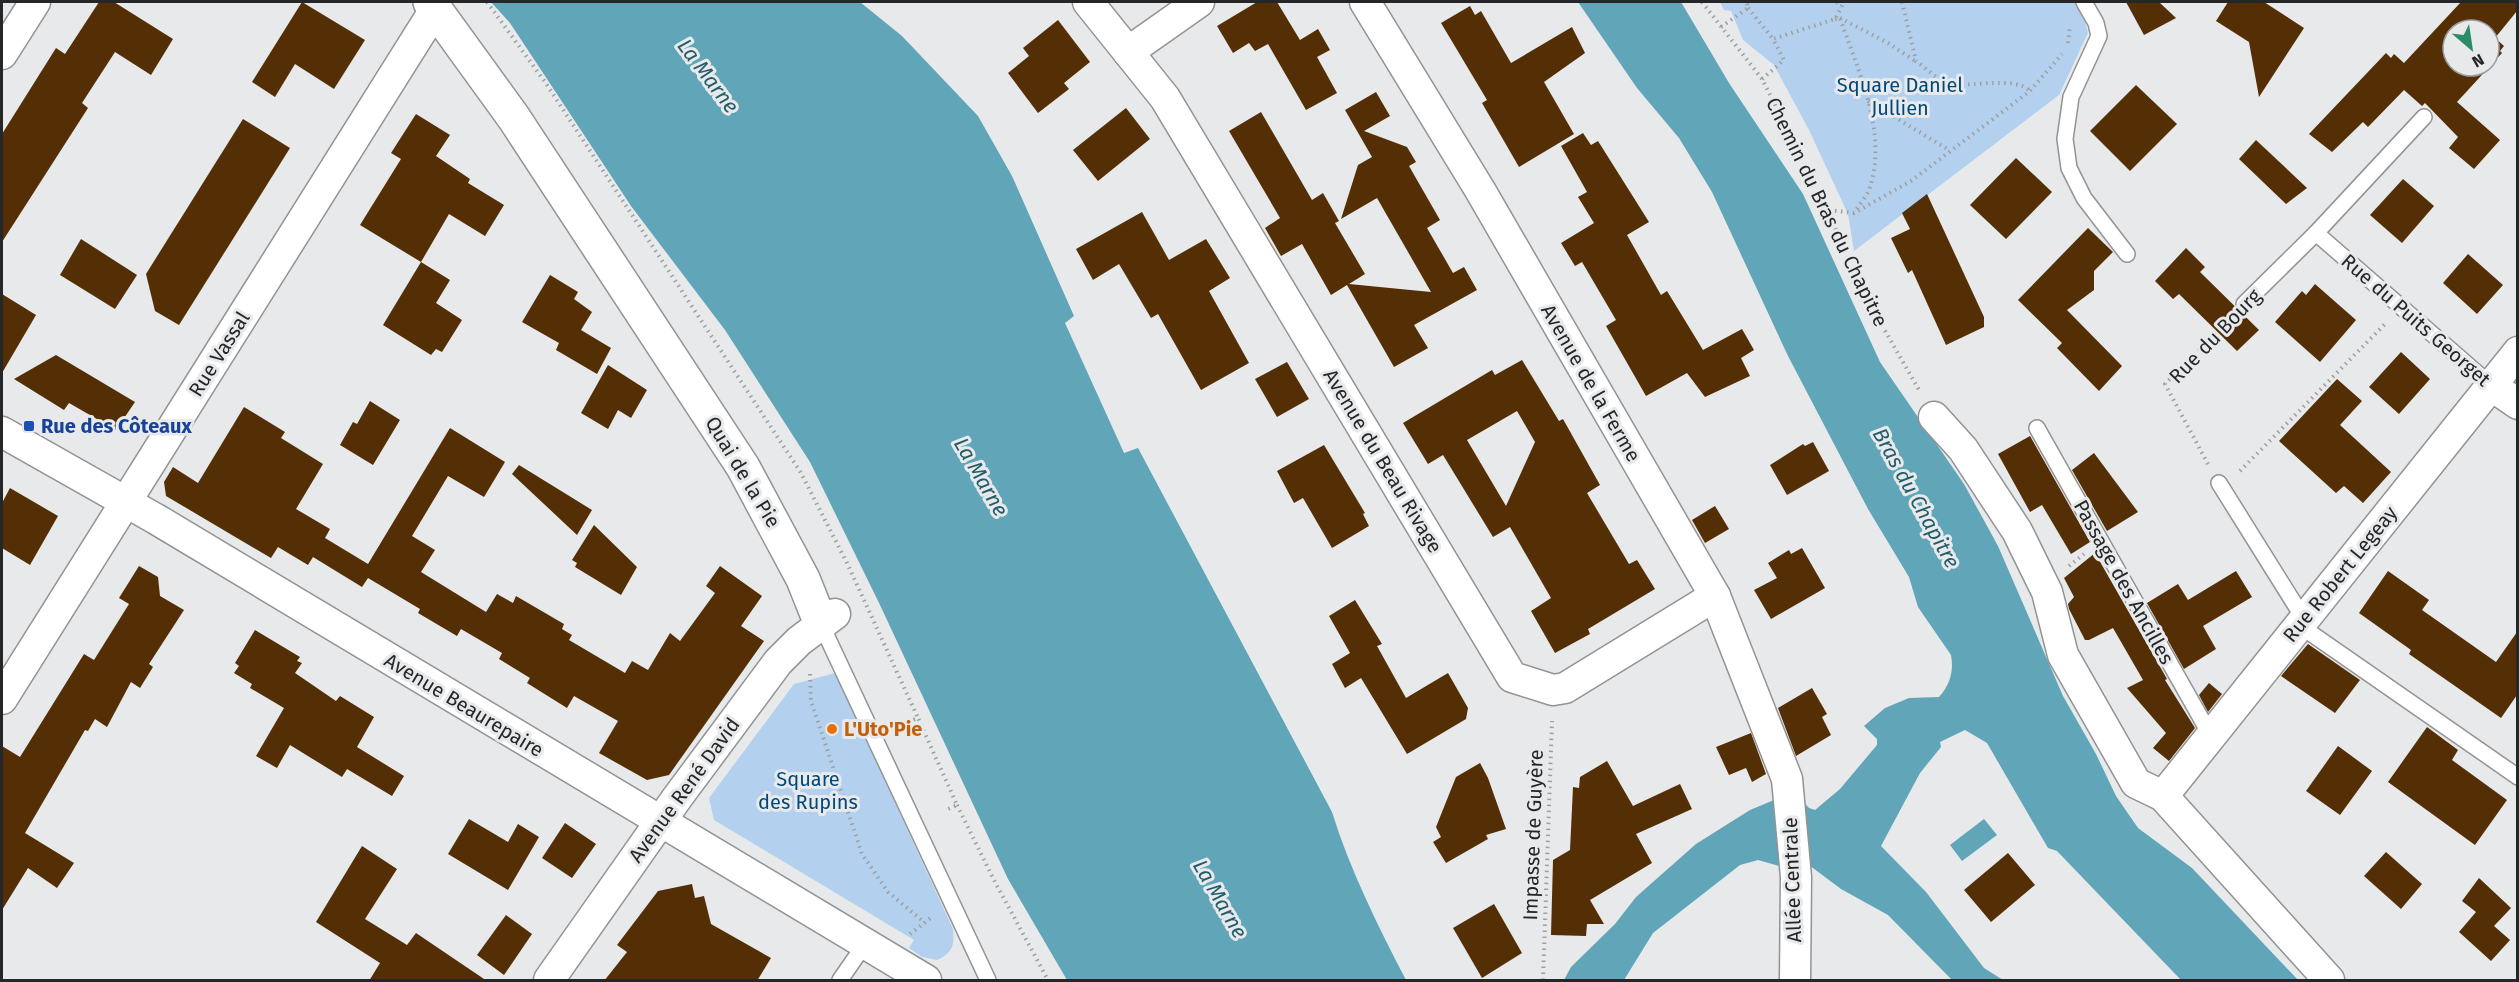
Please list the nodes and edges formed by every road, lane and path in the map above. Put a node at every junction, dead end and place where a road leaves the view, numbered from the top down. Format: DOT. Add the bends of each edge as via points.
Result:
graph roads {
  1 [pos="35,2"];
  2 [pos="487,2"];
  3 [pos="1089,2"];
  4 [pos="1199,2"];
  5 [pos="1365,2"];
  6 [pos="1702,2"];
  7 [pos="1747,2"];
  8 [pos="1836,2"];
  9 [pos="1844,2"];
  10 [pos="1902,2"];
  11 [pos="2084,2"];
  12 [pos="433,5"];
  13 [pos="1841,7"];
  14 [pos="1748,8"];
  15 [pos="1837,19"];
  16 [pos="1721,27"];
  17 [pos="2069,37"];
  18 [pos="1773,39"];
  19 [pos="1128,52"];
  20 [pos="2,54"];
  21 [pos="1916,61"];
  22 [pos="1762,79"];
  23 [pos="2030,92"];
  24 [pos="1868,101"];
  25 [pos="2424,117"];
  26 [pos="1949,150"];
  27 [pos="1828,210"];
  28 [pos="1854,213"];
  29 [pos="2316,233"];
  30 [pos="2127,254"];
  31 [pos="2244,304"];
  32 [pos="2402,307"];
  33 [pos="2517,351"];
  34 [pos="2492,386"];
  35 [pos="2517,404"];
  36 [pos="1934,417"];
  37 [pos="2037,428"];
  38 [pos="2,432"];
  39 [pos="2220,486"];
  40 [pos="124,503"];
  41 [pos="1715,596"];
  42 [pos="828,619"];
  43 [pos="2301,622"];
  44 [pos="810,669"];
  45 [pos="1553,690"];
  46 [pos="2,699"];
  47 [pos="918,718"];
  48 [pos="908,722"];
  49 [pos="2211,736"];
  50 [pos="2517,777"];
  51 [pos="1787,779"];
  52 [pos="2163,796"];
  53 [pos="957,805"];
  54 [pos="948,809"];
  55 [pos="660,821"];
  56 [pos="937,913"];
  57 [pos="924,922"];
  58 [pos="865,944"];
  59 [pos="900,950"];
  60 [pos="549,981"];
  61 [pos="840,981"];
  62 [pos="926,981"];
  63 [pos="988,981"];
  64 [pos="1048,981"];
  65 [pos="1543,981"];
  66 [pos="1796,981"];
  67 [pos="2329,981"];
  1 -- 20 [label="street"];
  2 -- 47 [label="path" via="545,82 801,473"];
  3 -- 19 [label="street, Avenue du Beau Rivage"];
  4 -- 19 [label="street"];
  5 -- 41 [label="street, Avenue de la Ferme" via="1480,190"];
  6 -- 16 [label="path, Chemin du Bras du Chapitre"];
  7 -- 14 [label="path"];
  8 -- 13 [label="path"];
  9 -- 13 [label="path"];
  10 -- 21 [label="path"];
  11 -- 30 [label="lane" via="2099,36 2072,97 2065,139 2069,168 2084,198"];
  12 -- 40 [label="street, Rue Vassal"];
  12 -- 42 [label="street, Quai de la Pie" via="514,118 743,467"];
  13 -- 15 [label="path"];
  14 -- 16 [label="path"];
  14 -- 18 [label="path"];
  15 -- 18 [label="path"];
  15 -- 21 [label="path"];
  15 -- 24 [label="path"];
  16 -- 22 [label="path, Chemin du Bras du Chapitre"];
  17 -- 23 [label="path" via="2068,46 2053,68"];
  18 -- 22 [label="path" via="1784,60"];
  19 -- 45 [label="street, Avenue du Beau Rivage" via="1165,98 1512,676"];
  21 -- 23 [label="path" via="1949,84 2013,83 2024,85"];
  22 -- 27 [label="path, Chemin du Bras du Chapitre"];
  23 -- 26 [label="path"];
  24 -- 26 [label="path"];
  24 -- 28 [label="path" via="1876,146 1868,190"];
  25 -- 29 [label="lane, Rue du Bourg"];
  26 -- 28 [label="path" via="1911,181"];
  27 -- 28 [label="path"];
  27 -- 36 [label="path, Chemin du Bras du Chapitre" via="1856,280"];
  29 -- 31 [label="lane, Rue du Bourg"];
  29 -- 32 [label="lane, Rue du Puits Georget"];
  31 -- 39 [label="path, Rue du Bourg" via="2165,384"];
  32 -- 34 [label="lane, Rue du Puits Georget"];
  32 -- 39 [label="path"];
  33 -- 34 [label="street, Rue Robert Legeay"];
  34 -- 35 [label="street, Rue du Puits Georget"];
  34 -- 43 [label="street, Rue Robert Legeay"];
  36 -- 52 [label="street" via="1963,450 2017,531 2047,592 2064,655 2136,783"];
  37 -- 49 [label="lane, Passage des Ancilles"];
  38 -- 40 [label="street, Avenue Beaurepaire"];
  39 -- 43 [label="lane"];
  40 -- 46 [label="street, Rue Vassal"];
  40 -- 55 [label="street, Avenue Beaurepaire"];
  41 -- 45 [label="street" via="1565,688"];
  41 -- 51 [label="street, Avenue de la Ferme"];
  42 -- 55 [label="street, Avenue René David" via="778,662"];
  42 -- 63 [label="lane, Quai de la Pie" via="836,657"];
  43 -- 49 [label="street, Rue Robert Legeay"];
  43 -- 50 [label="lane"];
  44 -- 57 [label="path" via="811,701 862,854 888,892"];
  45 -- 65 [label="path, Impasse de Guyère"];
  47 -- 48 [label="path"];
  47 -- 53 [label="path"];
  49 -- 52 [label="street, Rue Robert Legeay"];
  51 -- 66 [label="street, Allée Centrale" via="1796,877"];
  52 -- 67 [label="street"];
  53 -- 54 [label="path"];
  53 -- 64 [label="path"];
  55 -- 58 [label="street, Avenue Beaurepaire"];
  55 -- 60 [label="street, Avenue René David"];
  56 -- 57 [label="path"];
  57 -- 59 [label="path" via="914,929"];
  58 -- 59 [label="street, Avenue Beaurepaire"];
  58 -- 61 [label="lane"];
  59 -- 62 [label="street, Avenue Beaurepaire"];
}
